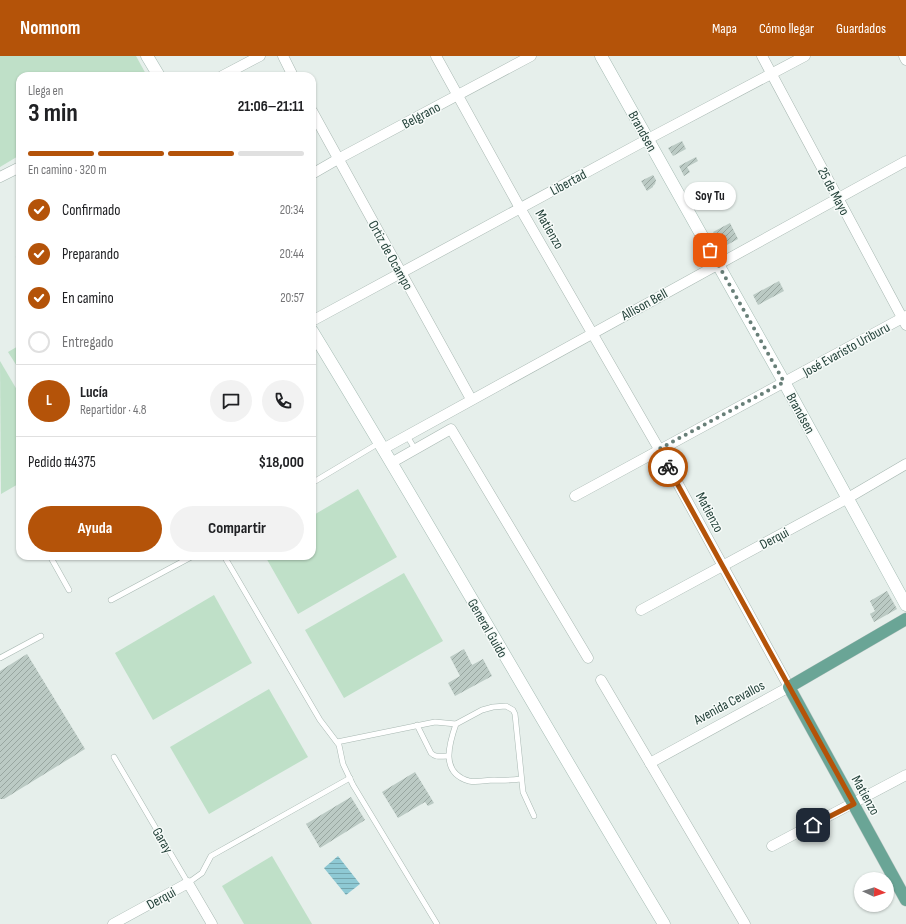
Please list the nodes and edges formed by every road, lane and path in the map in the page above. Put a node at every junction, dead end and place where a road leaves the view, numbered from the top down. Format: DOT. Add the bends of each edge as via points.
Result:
graph roads {
  1 [pos="147,56"];
  2 [pos="260,56"];
  3 [pos="283,56"];
  4 [pos="436,56"];
  5 [pos="531,56"];
  6 [pos="601,56"];
  7 [pos="762,56"];
  8 [pos="805,56"];
  9 [pos="904,56"];
  10 [pos="906,60"];
  11 [pos="157,72"];
  12 [pos="230,72"];
  13 [pos="291,72"];
  14 [pos="771,74"];
  15 [pos="458,95"];
  16 [pos="316,118"];
  17 [pos="648,139"];
  18 [pos="338,159"];
  19 [pos="906,161"];
  20 [pos="16,169"];
  21 [pos="316,172"];
  22 [pos="0,177"];
  23 [pos="838,198"];
  24 [pos="520,208"];
  25 [pos="717,264"];
  26 [pos="400,272"];
  27 [pos="316,319"];
  28 [pos="905,320"];
  29 [pos="592,333"];
  30 [pos="316,338"];
  31 [pos="784,382"];
  32 [pos="471,399"];
  33 [pos="407,436"];
  34 [pos="382,446"];
  35 [pos="415,449"];
  36 [pos="659,449"];
  37 [pos="391,463"];
  38 [pos="906,464"];
  39 [pos="316,481"];
  40 [pos="575,496"];
  41 [pos="848,498"];
  42 [pos="52,560"];
  43 [pos="186,560"];
  44 [pos="226,560"];
  45 [pos="722,566"];
  46 [pos="69,590"];
  47 [pos="111,600"];
  48 [pos="906,605"];
  49 [pos="641,610"];
  50 [pos="906,619"];
  51 [pos="41,636"];
  52 [pos="0,658"];
  53 [pos="588,658"];
  54 [pos="601,680"];
  55 [pos="788,687"];
  56 [pos="456,724"];
  57 [pos="417,725"];
  58 [pos="337,742"];
  59 [pos="448,756"];
  60 [pos="114,757"];
  61 [pos="650,763"];
  62 [pos="906,775"];
  63 [pos="350,778"];
  64 [pos="521,779"];
  65 [pos="854,804"];
  66 [pos="534,816"];
  67 [pos="772,846"];
  68 [pos="188,883"];
  69 [pos="906,900"];
  70 [pos="113,924"];
  71 [pos="212,924"];
  72 [pos="437,924"];
  73 [pos="664,924"];
  74 [pos="745,924"];
  1 -- 11 [label="main road"];
  2 -- 12 [label="street"];
  3 -- 13 [label="street"];
  4 -- 15 [label="street, Matienzo"];
  5 -- 15 [label="street, Belgrano"];
  6 -- 17 [label="main road, Brandsen"];
  7 -- 14 [label="street, 25 de Mayo"];
  8 -- 14 [label="street, Libertad"];
  9 -- 10 [label="street"];
  14 -- 17 [label="street, Libertad"];
  14 -- 23 [label="street, 25 de Mayo"];
  15 -- 18 [label="street, Belgrano"];
  15 -- 24 [label="street, Matienzo"];
  16 -- 18 [label="street, Ortiz de Ocampo"];
  17 -- 24 [label="street, Libertad"];
  17 -- 25 [label="main road, Brandsen"];
  18 -- 21 [label="street, Belgrano"];
  18 -- 26 [label="street, Ortiz de Ocampo"];
  19 -- 23 [label="street, Allison Bell"];
  20 -- 22 [label="street"];
  23 -- 25 [label="street, Allison Bell"];
  23 -- 28 [label="street, 25 de Mayo"];
  24 -- 26 [label="street, Libertad"];
  24 -- 29 [label="street, Matienzo"];
  25 -- 29 [label="street, Allison Bell"];
  25 -- 31 [label="main road, Brandsen"];
  26 -- 27 [label="street, Libertad"];
  26 -- 32 [label="street, Ortiz de Ocampo"];
  28 -- 31 [label="street, José Evaristo Uriburu"];
  29 -- 32 [label="street, Allison Bell"];
  29 -- 36 [label="street, Matienzo"];
  30 -- 34 [label="main road, General Guido"];
  31 -- 36 [label="street, José Evaristo Uriburu"];
  31 -- 41 [label="main road, Brandsen"];
  32 -- 33 [label="street, Allison Bell"];
  33 -- 34 [label="street, Allison Bell"];
  33 -- 35 [label="lane"];
  34 -- 37 [label="main road, General Guido"];
  34 -- 39 [label="lane"];
  35 -- 37 [label="street"];
  35 -- 53 [label="street" via="451,429"];
  36 -- 40 [label="street, José Evaristo Uriburu"];
  36 -- 45 [label="street, Matienzo"];
  37 -- 73 [label="main road, General Guido"];
  38 -- 41 [label="street, Derqui"];
  41 -- 45 [label="street, Derqui"];
  41 -- 48 [label="main road, Brandsen"];
  42 -- 46 [label="lane"];
  43 -- 47 [label="lane"];
  44 -- 58 [label="lane" via="320,720"];
  45 -- 49 [label="street, Derqui"];
  45 -- 55 [label="street, Matienzo"];
  50 -- 55 [label="main road, Avenida Cevallos"];
  51 -- 52 [label="lane"];
  54 -- 61 [label="street"];
  55 -- 61 [label="street, Avenida Cevallos"];
  55 -- 65 [label="main road, Matienzo"];
  56 -- 57 [label="lane" via="435,722"];
  56 -- 59 [label="lane"];
  56 -- 64 [label="lane" via="493,707 506,706 513,710"];
  57 -- 58 [label="lane"];
  57 -- 59 [label="lane" via="431,753 438,757"];
  58 -- 63 [label="lane"];
  59 -- 64 [label="lane" via="454,772 469,781"];
  60 -- 68 [label="lane, Garay"];
  61 -- 74 [label="street"];
  62 -- 65 [label="street"];
  63 -- 68 [label="lane" via="211,856 202,873"];
  63 -- 72 [label="lane"];
  64 -- 66 [label="lane"];
  65 -- 67 [label="street"];
  65 -- 69 [label="main road, Matienzo"];
  68 -- 70 [label="street, Derqui"];
  68 -- 71 [label="street, Garay"];
}
